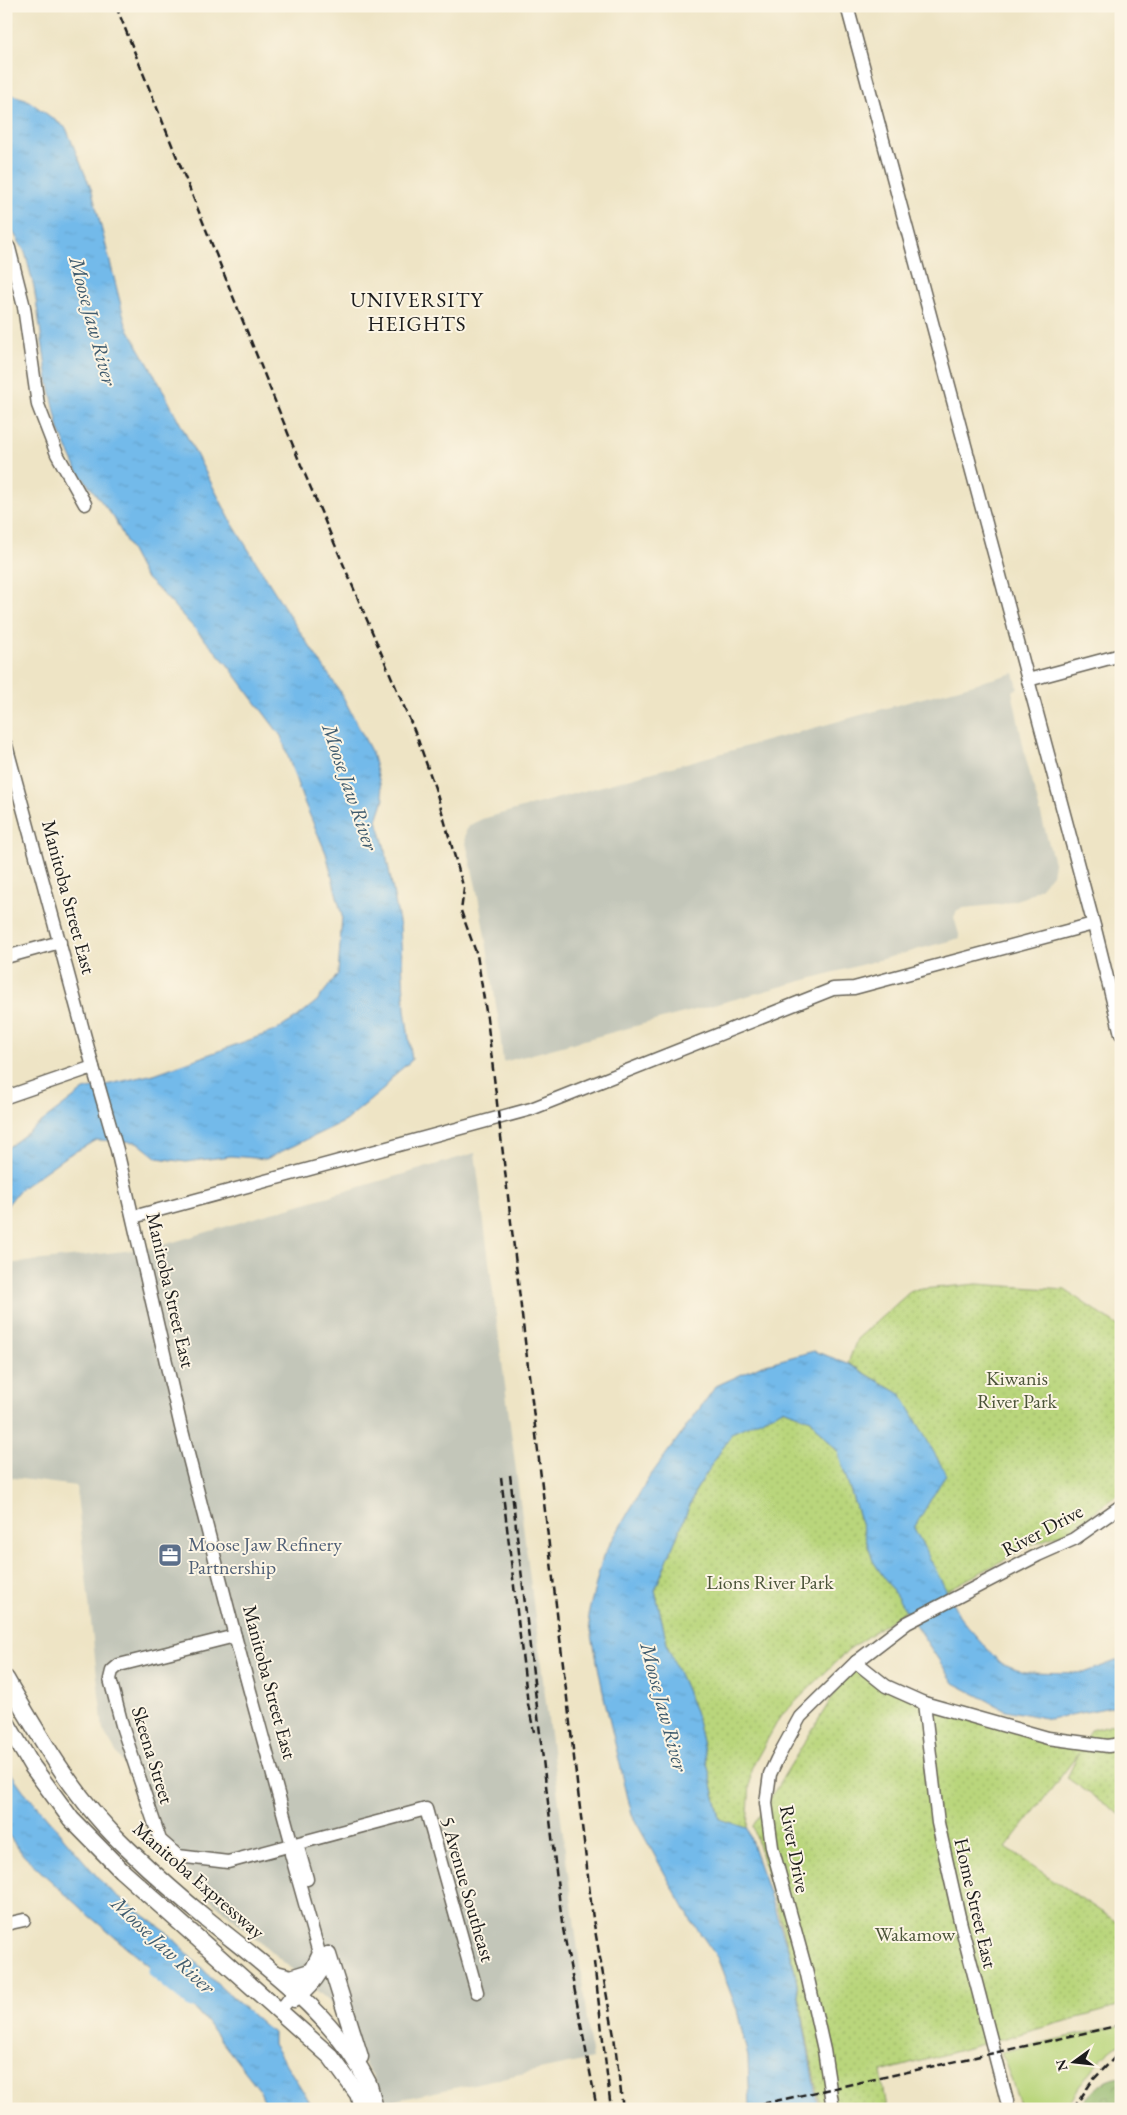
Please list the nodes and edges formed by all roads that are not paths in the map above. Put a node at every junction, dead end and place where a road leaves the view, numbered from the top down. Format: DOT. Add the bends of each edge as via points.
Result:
graph roads {
  1 [pos="848,6"];
  2 [pos="6,244"];
  3 [pos="85,504"];
  4 [pos="1121,655"];
  5 [pos="1028,680"];
  6 [pos="6,745"];
  7 [pos="1094,928"];
  8 [pos="60,942"];
  9 [pos="6,957"];
  10 [pos="1121,1034"];
  11 [pos="94,1073"];
  12 [pos="6,1097"];
  13 [pos="133,1218"];
  14 [pos="1121,1506"];
  15 [pos="235,1636"];
  16 [pos="856,1662"];
  17 [pos="6,1679"];
  18 [pos="924,1704"];
  19 [pos="6,1722"];
  20 [pos="1121,1744"];
  21 [pos="295,1845"];
  22 [pos="24,1920"];
  23 [pos="6,1924"];
  24 [pos="328,1955"];
  25 [pos="310,1972"];
  26 [pos="276,1974"];
  27 [pos="477,1992"];
  28 [pos="297,1994"];
  29 [pos="279,2012"];
  30 [pos="369,2085"];
  31 [pos="368,2107"];
  32 [pos="833,2109"];
  33 [pos="1009,2109"];
  1 -- 5 [label="street"];
  2 -- 3 [label="street" via="24,306 38,405 57,454"];
  4 -- 5 [label="street"];
  5 -- 7 [label="street"];
  6 -- 8 [label="street, Manitoba Street East"];
  7 -- 10 [label="street"];
  7 -- 13 [label="street" via="854,988 832,990 531,1109"];
  8 -- 9 [label="street"];
  8 -- 11 [label="street, Manitoba Street East"];
  11 -- 12 [label="street"];
  11 -- 13 [label="street, Manitoba Street East"];
  13 -- 15 [label="street, Manitoba Street East" via="181,1426"];
  14 -- 16 [label="street, River Drive" via="1074,1539 912,1620"];
  15 -- 21 [label="street, Manitoba Street East"];
  15 -- 21 [label="street, Skeena Street" via="119,1665 112,1671 110,1679 123,1729 160,1840 178,1856 228,1862"];
  16 -- 18 [label="street" via="886,1686"];
  16 -- 32 [label="street, River Drive" via="800,1717 770,1774 766,1803 772,1847 824,2050"];
  17 -- 26 [label="main road, Manitoba Expressway" via="52,1758 88,1806 121,1842 207,1919"];
  18 -- 20 [label="street" via="1048,1738 1108,1746"];
  18 -- 33 [label="street, Home Street East" via="938,1823"];
  19 -- 29 [label="main road, Manitoba Expressway" via="32,1766 71,1819 121,1870"];
  21 -- 24 [label="street, Manitoba Street East"];
  21 -- 25 [label="street, Manitoba Street East" via="291,1854 319,1953"];
  21 -- 27 [label="street, 5 Avenue Southeast" via="426,1809"];
  22 -- 23 [label="street"];
  24 -- 28 [label="street, Manitoba Street East" via="321,1973"];
  24 -- 30 [label="main road"];
  25 -- 26 [label="main road" via="291,1978"];
  25 -- 28 [label="street, Manitoba Street East"];
  26 -- 28 [label="main road, Manitoba Expressway"];
  28 -- 29 [label="street, Manitoba Street East"];
  28 -- 30 [label="main road, Manitoba Expressway" via="345,2044"];
  29 -- 31 [label="main road, Manitoba Expressway" via="331,2057"];
  30 -- 31 [label="main road, Manitoba Expressway"];
}
